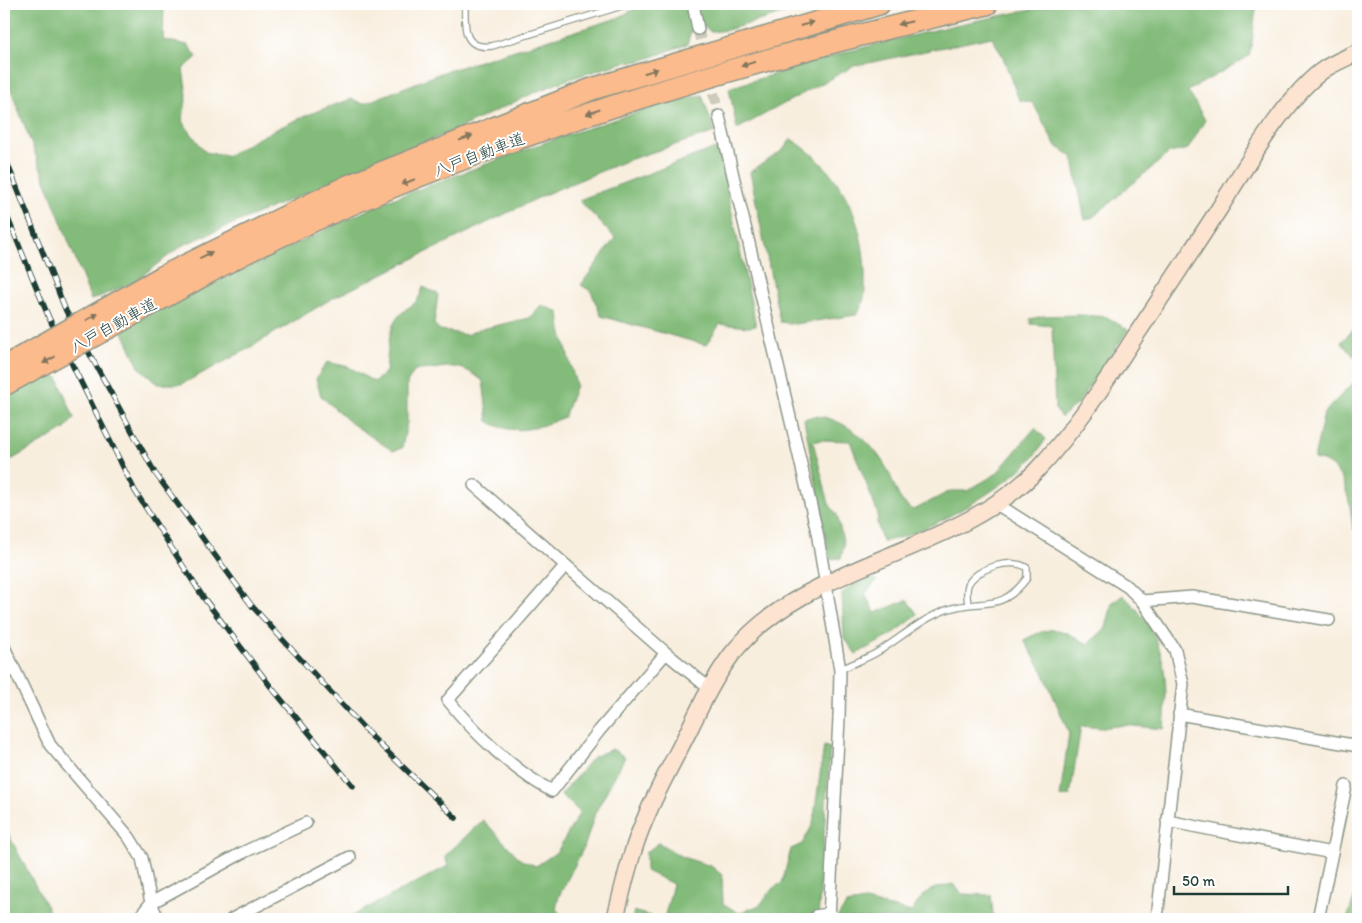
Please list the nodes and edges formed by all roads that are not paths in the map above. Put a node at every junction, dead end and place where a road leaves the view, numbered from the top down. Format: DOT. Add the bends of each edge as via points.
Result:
graph roads {
  1 [pos="465,4"];
  2 [pos="628,4"];
  3 [pos="693,4"];
  4 [pos="879,4"];
  5 [pos="987,4"];
  6 [pos="698,28"];
  7 [pos="1358,52"];
  8 [pos="719,116"];
  9 [pos="165,286"];
  10 [pos="4,367"];
  11 [pos="4,385"];
  12 [pos="474,485"];
  13 [pos="995,503"];
  14 [pos="565,566"];
  15 [pos="827,583"];
  16 [pos="1142,601"];
  17 [pos="968,604"];
  18 [pos="1329,620"];
  19 [pos="4,647"];
  20 [pos="666,653"];
  21 [pos="7,661"];
  22 [pos="840,670"];
  23 [pos="710,689"];
  24 [pos="1178,714"];
  25 [pos="1358,746"];
  26 [pos="1346,786"];
  27 [pos="1167,821"];
  28 [pos="306,823"];
  29 [pos="1332,853"];
  30 [pos="350,857"];
  31 [pos="151,903"];
  32 [pos="815,913"];
  33 [pos="829,915"];
  34 [pos="138,919"];
  35 [pos="158,919"];
  36 [pos="232,919"];
  37 [pos="615,919"];
  38 [pos="1156,919"];
  39 [pos="1318,919"];
  1 -- 2 [label="lane" via="468,38 480,48"];
  3 -- 6 [label="street"];
  9 -- 4 [label="highway, 八戸自動車道, one-way" via="348,186 592,89"];
  5 -- 9 [label="highway, 八戸自動車道, one-way" via="756,62 597,110 451,164"];
  7 -- 13 [label="street" via="1326,68 1302,89 1266,136 1108,380 1068,436 1032,475"];
  8 -- 15 [label="street" via="772,333"];
  10 -- 9 [label="highway, 八戸自動車道, one-way, bridge"];
  9 -- 11 [label="highway, 八戸自動車道, one-way, bridge"];
  12 -- 14 [label="street"];
  13 -- 15 [label="street" via="921,543"];
  13 -- 16 [label="street" via="1128,587"];
  14 -- 20 [label="street"];
  14 -- 20 [label="street" via="448,700 536,783 552,791"];
  15 -- 22 [label="street"];
  15 -- 23 [label="street" via="790,604 755,631 732,653"];
  16 -- 18 [label="street" via="1192,597"];
  16 -- 24 [label="street" via="1175,650 1183,684"];
  17 -- 17 [label="lane" via="990,605 1006,600 1027,578 1027,568 1022,564 1009,565 977,573 968,585"];
  17 -- 22 [label="lane" via="928,618 880,651"];
  19 -- 21 [label="street"];
  20 -- 23 [label="street"];
  21 -- 31 [label="street" via="50,745 129,837 142,858"];
  22 -- 33 [label="street"];
  23 -- 37 [label="street" via="645,817 629,862"];
  24 -- 25 [label="street"];
  24 -- 27 [label="street"];
  26 -- 29 [label="street"];
  27 -- 29 [label="street"];
  27 -- 38 [label="street"];
  28 -- 31 [label="street" via="242,853"];
  29 -- 39 [label="street"];
  30 -- 36 [label="street"];
  31 -- 34 [label="street"];
  31 -- 35 [label="street"];
  32 -- 33 [label="lane"];
}
